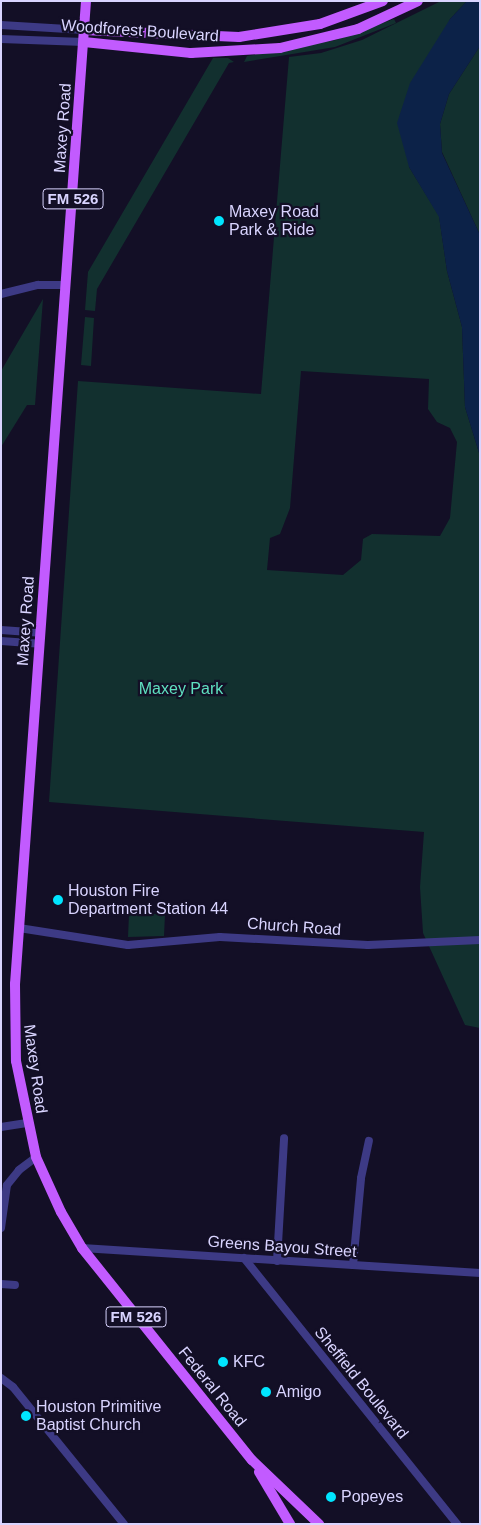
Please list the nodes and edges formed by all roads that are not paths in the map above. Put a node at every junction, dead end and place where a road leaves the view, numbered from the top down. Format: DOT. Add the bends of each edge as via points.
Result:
graph roads {
  1 [pos="86,1"];
  2 [pos="418,1"];
  3 [pos="381,2"];
  4 [pos="386,18"];
  5 [pos="1,25"];
  6 [pos="84,30"];
  7 [pos="239,37"];
  8 [pos="192,38"];
  9 [pos="1,39"];
  10 [pos="84,42"];
  11 [pos="191,53"];
  12 [pos="240,53"];
  13 [pos="66,285"];
  14 [pos="1,294"];
  15 [pos="1,630"];
  16 [pos="40,638"];
  17 [pos="1,641"];
  18 [pos="19,928"];
  19 [pos="480,940"];
  20 [pos="27,1123"];
  21 [pos="1,1127"];
  22 [pos="284,1138"];
  23 [pos="369,1141"];
  24 [pos="36,1157"];
  25 [pos="1,1228"];
  26 [pos="82,1248"];
  27 [pos="244,1258"];
  28 [pos="277,1261"];
  29 [pos="353,1266"];
  30 [pos="480,1273"];
  31 [pos="1,1284"];
  32 [pos="15,1284"];
  33 [pos="1,1378"];
  34 [pos="252,1460"];
  35 [pos="296,1502"];
  36 [pos="283,1512"];
  37 [pos="124,1524"];
  38 [pos="290,1524"];
  39 [pos="318,1524"];
  40 [pos="457,1524"];
  1 -- 6 [label="main road, Maxey Road / FM 526"];
  2 -- 4 [label="main road, Woodforest Boulevard"];
  3 -- 4 [label="main road"];
  3 -- 7 [label="main road, Woodforest Boulevard" via="320,24"];
  4 -- 12 [label="main road, Woodforest Boulevard" via="325,39"];
  5 -- 6 [label="street, Woodforest Boulevard"];
  6 -- 8 [label="main road, Woodforest Boulevard"];
  6 -- 10 [label="main road, Maxey Road / FM 526"];
  7 -- 8 [label="main road, Woodforest Boulevard"];
  7 -- 12 [label="main road"];
  8 -- 11 [label="main road"];
  9 -- 10 [label="street, Woodforest Boulevard"];
  10 -- 11 [label="main road, Woodforest Boulevard"];
  10 -- 13 [label="main road, Maxey Road / FM 526"];
  11 -- 12 [label="main road, Woodforest Boulevard"];
  13 -- 14 [label="street" via="38,285"];
  13 -- 16 [label="main road, Maxey Road / FM 526"];
  15 -- 16 [label="street"];
  16 -- 17 [label="street"];
  16 -- 18 [label="main road, Maxey Road / FM 526"];
  18 -- 19 [label="street, Church Road" via="128,945 220,937 368,945"];
  18 -- 20 [label="main road, Maxey Road / FM 526" via="13,1025"];
  20 -- 21 [label="street"];
  20 -- 24 [label="main road, Maxey Road / FM 526"];
  22 -- 28 [label="street"];
  23 -- 29 [label="street" via="361,1178"];
  24 -- 25 [label="street" via="7,1185"];
  24 -- 26 [label="main road, Federal Road / FM 526" via="61,1212"];
  26 -- 27 [label="street, Greens Bayou Street"];
  26 -- 34 [label="main road, Federal Road / FM 526"];
  27 -- 28 [label="street, Greens Bayou Street"];
  27 -- 40 [label="street, Sheffield Boulevard"];
  28 -- 29 [label="street, Greens Bayou Street"];
  29 -- 30 [label="street, Greens Bayou Street"];
  31 -- 32 [label="street"];
  33 -- 37 [label="street" via="13,1387"];
  34 -- 35 [label="main road, Federal Road / FM 526"];
  34 -- 36 [label="main road, Federal Road / FM 526"];
  35 -- 36 [label="main road"];
  35 -- 39 [label="main road, Federal Road / FM 526"];
  36 -- 38 [label="main road, Federal Road / FM 526"];
}
